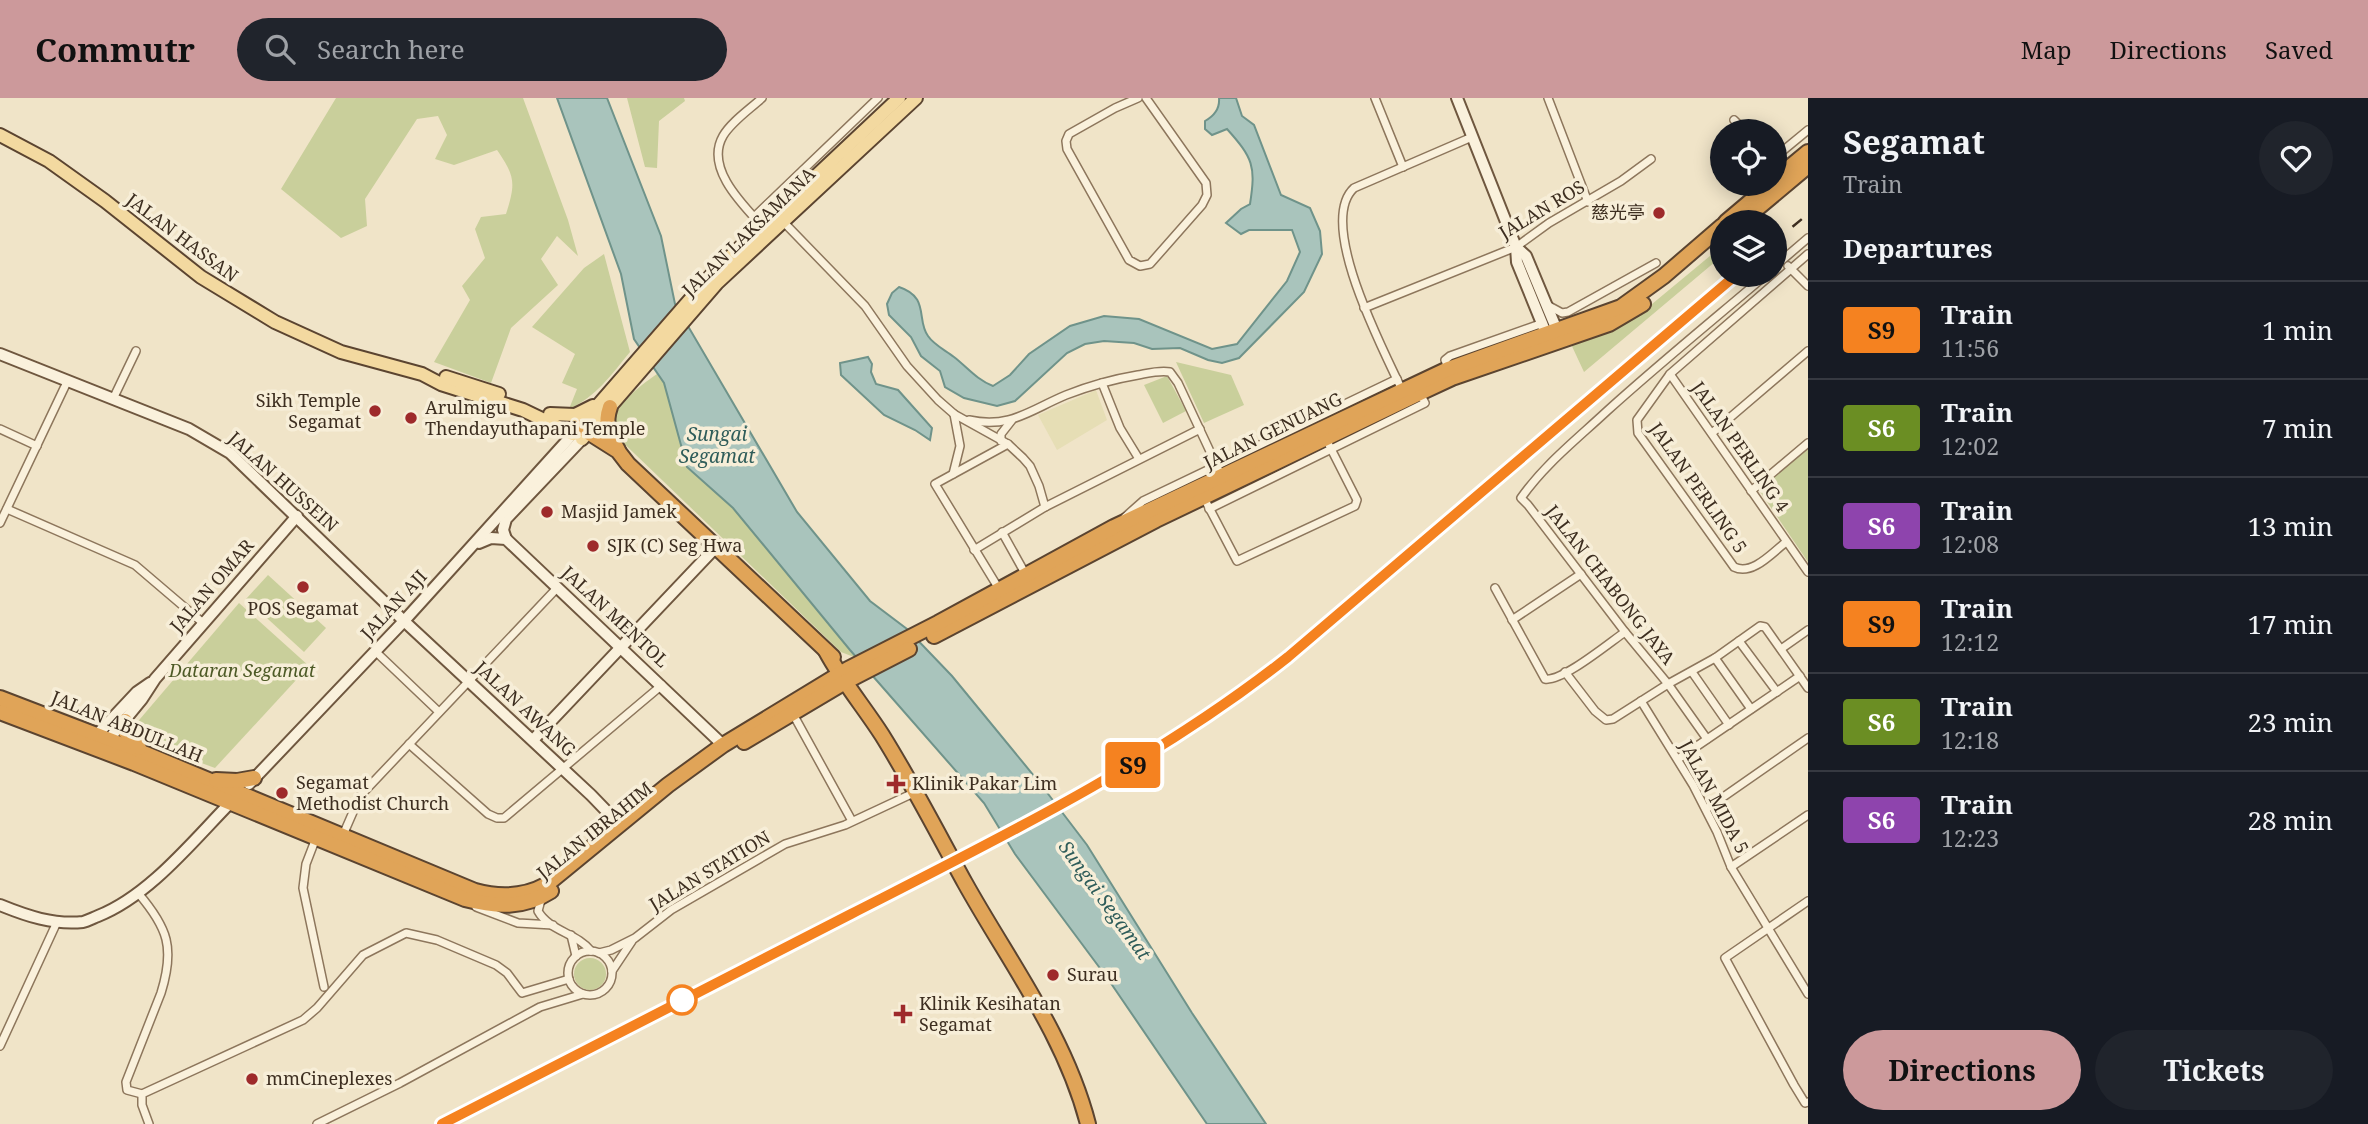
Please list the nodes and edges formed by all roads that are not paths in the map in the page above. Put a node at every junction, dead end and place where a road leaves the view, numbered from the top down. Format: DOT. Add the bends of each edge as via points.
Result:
graph roads {
  1 [pos="762,98"];
  2 [pos="878,98"];
  3 [pos="899,98"];
  4 [pos="916,98"];
  5 [pos="1138,98"];
  6 [pos="1146,98"];
  7 [pos="1375,98"];
  8 [pos="1457,98"];
  9 [pos="1548,98"];
  10 [pos="0,135"];
  11 [pos="1807,135"];
  12 [pos="1472,137"];
  13 [pos="1787,149"];
  14 [pos="1808,152"];
  15 [pos="1651,159"];
  16 [pos="1808,166"];
  17 [pos="1403,167"];
  18 [pos="1787,167"];
  19 [pos="1754,196"];
  20 [pos="1588,202"];
  21 [pos="1739,210"];
  22 [pos="1755,210"];
  23 [pos="775,213"];
  24 [pos="762,226"];
  25 [pos="1710,236"];
  26 [pos="1808,238"];
  27 [pos="1516,247"];
  28 [pos="1710,248"];
  29 [pos="1808,254"];
  30 [pos="1787,256"];
  31 [pos="1656,263"];
  32 [pos="1787,264"];
  33 [pos="1791,268"];
  34 [pos="1808,286"];
  35 [pos="1752,287"];
  36 [pos="1545,303"];
  37 [pos="1364,308"];
  38 [pos="1551,334"];
  39 [pos="136,351"];
  40 [pos="1808,351"];
  41 [pos="0,354"];
  42 [pos="1670,374"];
  43 [pos="432,377"];
  44 [pos="67,382"];
  45 [pos="1102,383"];
  46 [pos="1400,385"];
  47 [pos="113,399"];
  48 [pos="608,403"];
  49 [pos="550,414"];
  50 [pos="954,414"];
  51 [pos="965,419"];
  52 [pos="1013,420"];
  53 [pos="0,429"];
  54 [pos="1200,429"];
  55 [pos="581,433"];
  56 [pos="1712,433"];
  57 [pos="1326,439"];
  58 [pos="1004,442"];
  59 [pos="1808,443"];
  60 [pos="37,446"];
  61 [pos="618,451"];
  62 [pos="1139,459"];
  63 [pos="628,464"];
  64 [pos="1220,472"];
  65 [pos="953,474"];
  66 [pos="1751,491"];
  67 [pos="1206,504"];
  68 [pos="1045,508"];
  69 [pos="7,509"];
  70 [pos="297,516"];
  71 [pos="0,523"];
  72 [pos="1002,532"];
  73 [pos="506,539"];
  74 [pos="1103,540"];
  75 [pos="1786,542"];
  76 [pos="474,545"];
  77 [pos="716,547"];
  78 [pos="974,550"];
  79 [pos="1067,552"];
  80 [pos="1081,559"];
  81 [pos="1808,572"];
  82 [pos="1581,574"];
  83 [pos="1026,575"];
  84 [pos="558,587"];
  85 [pos="1495,588"];
  86 [pos="999,590"];
  87 [pos="1512,620"];
  88 [pos="404,621"];
  89 [pos="203,623"];
  90 [pos="942,627"];
  91 [pos="1808,631"];
  92 [pos="1625,632"];
  93 [pos="1739,641"];
  94 [pos="621,647"];
  95 [pos="1781,649"];
  96 [pos="375,651"];
  97 [pos="1715,658"];
  98 [pos="1692,672"];
  99 [pos="851,673"];
  100 [pos="1565,673"];
  101 [pos="1800,676"];
  102 [pos="155,679"];
  103 [pos="468,681"];
  104 [pos="1668,684"];
  105 [pos="662,685"];
  106 [pos="1808,688"];
  107 [pos="1777,692"];
  108 [pos="0,698"];
  109 [pos="1642,701"];
  110 [pos="1751,709"];
  111 [pos="0,712"];
  112 [pos="439,712"];
  113 [pos="793,714"];
  114 [pos="125,720"];
  115 [pos="1729,725"];
  116 [pos="1808,738"];
  117 [pos="1707,739"];
  118 [pos="533,740"];
  119 [pos="98,742"];
  120 [pos="409,744"];
  121 [pos="723,745"];
  122 [pos="146,754"];
  123 [pos="1678,760"];
  124 [pos="562,768"];
  125 [pos="254,778"];
  126 [pos="196,782"];
  127 [pos="918,791"];
  128 [pos="234,798"];
  129 [pos="1706,809"];
  130 [pos="1808,815"];
  131 [pos="852,821"];
  132 [pos="620,825"];
  133 [pos="207,826"];
  134 [pos="343,835"];
  135 [pos="316,838"];
  136 [pos="1731,867"];
  137 [pos="138,893"];
  138 [pos="542,897"];
  139 [pos="465,899"];
  140 [pos="1808,901"];
  141 [pos="0,905"];
  142 [pos="57,922"];
  143 [pos="553,925"];
  144 [pos="1769,926"];
  145 [pos="570,935"];
  146 [pos="635,938"];
  147 [pos="595,952"];
  148 [pos="576,956"];
  149 [pos="612,971"];
  150 [pos="569,979"];
  151 [pos="324,987"];
  152 [pos="1808,992"];
  153 [pos="583,994"];
  154 [pos="0,1046"];
  155 [pos="142,1094"];
  156 [pos="1808,1102"];
  157 [pos="149,1124"];
  158 [pos="317,1124"];
  159 [pos="1088,1124"];
  1 -- 24 [label="street" via="724,134 719,153 729,188"];
  2 -- 23 [label="street"];
  3 -- 23 [label="main road, JALAN LAKSAMANA"];
  4 -- 23 [label="main road, JALAN LAKSAMANA"];
  5 -- 6 [label="street" via="1069,134 1066,141 1129,260 1139,266 1150,264 1206,195 1206,183"];
  7 -- 17 [label="street"];
  8 -- 12 [label="main road"];
  9 -- 20 [label="street"];
  10 -- 43 [label="main road, JALAN HASSAN" via="50,161 201,278 255,311 341,352"];
  11 -- 13 [label="street"];
  12 -- 17 [label="street"];
  12 -- 27 [label="main road"];
  14 -- 18 [label="highway"];
  15 -- 20 [label="street, JALAN ROS"];
  16 -- 22 [label="highway"];
  17 -- 37 [label="street" via="1354,188 1345,202 1349,268"];
  19 -- 21 [label="highway"];
  20 -- 27 [label="street, JALAN ROS"];
  23 -- 24 [label="main road, JALAN LAKSAMANA"];
  23 -- 50 [label="street" via="865,306 920,383"];
  24 -- 48 [label="main road, JALAN LAKSAMANA"];
  25 -- 38 [label="highway, JALAN GENUANG" via="1629,303"];
  26 -- 30 [label="street"];
  27 -- 36 [label="main road" via="1526,256"];
  27 -- 37 [label="street, JALAN ROS"];
  27 -- 38 [label="main road" via="1517,262"];
  28 -- 38 [label="highway, JALAN GENUANG" via="1630,313 1609,324"];
  29 -- 33 [label="street"];
  31 -- 36 [label="street" via="1568,312"];
  32 -- 33 [label="street"];
  33 -- 34 [label="street"];
  33 -- 42 [label="street"];
  35 -- 82 [label="street, JALAN CHABONG JAYA" via="1551,462 1521,498"];
  36 -- 38 [label="main road"];
  37 -- 46 [label="street"];
  38 -- 46 [label="highway, JALAN GENUANG"];
  38 -- 57 [label="highway, JALAN GENUANG"];
  39 -- 47 [label="street"];
  40 -- 56 [label="street"];
  41 -- 44 [label="main road, JALAN HUSSEIN"];
  42 -- 56 [label="street, JALAN PERLING 4"];
  42 -- 75 [label="street, JALAN PERLING 5" via="1637,420 1638,433 1734,568 1749,569"];
  43 -- 49 [label="main road, JALAN HASSAN" via="469,384"];
  43 -- 55 [label="main road, JALAN HASSAN"];
  44 -- 47 [label="main road, JALAN HUSSEIN"];
  44 -- 60 [label="street"];
  45 -- 52 [label="street"];
  45 -- 54 [label="street" via="1170,372"];
  45 -- 62 [label="street" via="1120,428"];
  46 -- 57 [label="highway, JALAN GENUANG"];
  46 -- 64 [label="street"];
  47 -- 70 [label="main road, JALAN HUSSEIN" via="219,445"];
  48 -- 49 [label="main road" via="575,415"];
  48 -- 55 [label="main road, JALAN LAKSAMANA"];
  48 -- 61 [label="highway" via="608,430"];
  49 -- 55 [label="main road, JALAN HASSAN"];
  50 -- 51 [label="street"];
  50 -- 65 [label="street" via="960,446"];
  51 -- 52 [label="street"];
  51 -- 58 [label="street"];
  52 -- 58 [label="street" via="1000,434"];
  53 -- 60 [label="street"];
  54 -- 62 [label="street"];
  54 -- 64 [label="street"];
  55 -- 61 [label="highway"];
  55 -- 63 [label="highway"];
  55 -- 73 [label="main road" via="506,519"];
  55 -- 76 [label="main road, JALAN AJI"];
  56 -- 66 [label="street, JALAN PERLING 4"];
  57 -- 64 [label="highway, JALAN GENUANG"];
  57 -- 67 [label="highway, JALAN GENUANG"];
  57 -- 67 [label="street" via="1357,500 1355,506 1240,561"];
  58 -- 65 [label="street"];
  58 -- 68 [label="street" via="1030,466"];
  59 -- 66 [label="street"];
  60 -- 69 [label="street"];
  61 -- 63 [label="highway"];
  62 -- 68 [label="street"];
  63 -- 77 [label="highway"];
  64 -- 74 [label="highway, JALAN GENUANG" via="1114,527"];
  65 -- 78 [label="street" via="935,484"];
  66 -- 75 [label="street, JALAN PERLING 4"];
  67 -- 74 [label="highway, JALAN GENUANG"];
  68 -- 72 [label="street"];
  69 -- 71 [label="street"];
  69 -- 89 [label="street" via="135,565"];
  70 -- 88 [label="main road, JALAN HUSSEIN"];
  70 -- 89 [label="main road, JALAN OMAR"];
  72 -- 78 [label="street"];
  72 -- 83 [label="street"];
  73 -- 76 [label="main road" via="491,538"];
  73 -- 84 [label="main road, JALAN MENTOL"];
  74 -- 79 [label="highway, JALAN GENUANG"];
  74 -- 80 [label="highway, JALAN GENUANG"];
  75 -- 81 [label="street, JALAN PERLING 4"];
  76 -- 88 [label="main road, JALAN AJI"];
  77 -- 94 [label="main road"];
  77 -- 99 [label="highway"];
  78 -- 86 [label="street"];
  79 -- 80 [label="highway"];
  79 -- 83 [label="highway, JALAN GENUANG"];
  80 -- 90 [label="highway, JALAN GENUANG"];
  82 -- 87 [label="street"];
  82 -- 92 [label="street, JALAN CHABONG JAYA"];
  83 -- 86 [label="highway, JALAN GENUANG"];
  84 -- 94 [label="main road, JALAN MENTOL"];
  84 -- 103 [label="street"];
  85 -- 87 [label="street"];
  86 -- 90 [label="highway, JALAN GENUANG"];
  87 -- 100 [label="street" via="1541,677 1549,680"];
  88 -- 96 [label="main road, JALAN AJI"];
  88 -- 103 [label="main road, JALAN AWANG"];
  89 -- 102 [label="main road, JALAN OMAR"];
  90 -- 99 [label="highway, JALAN GENUANG"];
  91 -- 95 [label="street"];
  92 -- 100 [label="street"];
  92 -- 104 [label="street, JALAN CHABONG JAYA"];
  93 -- 95 [label="street" via="1763,626"];
  93 -- 97 [label="street"];
  93 -- 107 [label="street"];
  94 -- 105 [label="main road, JALAN MENTOL"];
  94 -- 118 [label="main road"];
  95 -- 101 [label="street"];
  96 -- 112 [label="street"];
  96 -- 125 [label="main road, JALAN AJI"];
  97 -- 98 [label="street"];
  97 -- 110 [label="street"];
  98 -- 104 [label="street"];
  98 -- 115 [label="street"];
  99 -- 113 [label="highway, JALAN IBRAHIM"];
  99 -- 121 [label="highway, JALAN IBRAHIM"];
  99 -- 127 [label="highway" via="902,751"];
  100 -- 109 [label="street, JALAN CHABONG JAYA" via="1606,720"];
  101 -- 106 [label="street"];
  101 -- 107 [label="street"];
  102 -- 114 [label="main road, JALAN OMAR"];
  102 -- 119 [label="main road, JALAN OMAR" via="137,692"];
  103 -- 112 [label="street"];
  103 -- 118 [label="main road, JALAN AWANG"];
  104 -- 109 [label="street, JALAN CHABONG JAYA"];
  104 -- 117 [label="street"];
  105 -- 121 [label="main road, JALAN MENTOL"];
  105 -- 124 [label="street"];
  107 -- 110 [label="street"];
  108 -- 119 [label="highway, JALAN ABDULLAH"];
  109 -- 123 [label="street, JALAN MIDA 5"];
  110 -- 115 [label="street"];
  111 -- 119 [label="highway, JALAN ABDULLAH"];
  112 -- 120 [label="street"];
  113 -- 131 [label="street"];
  113 -- 138 [label="highway, JALAN IBRAHIM" via="702,770"];
  114 -- 119 [label="main road, JALAN OMAR"];
  114 -- 122 [label="highway" via="127,736"];
  115 -- 117 [label="street"];
  116 -- 129 [label="street"];
  117 -- 123 [label="street"];
  118 -- 124 [label="main road, JALAN AWANG"];
  119 -- 122 [label="highway, JALAN ABDULLAH"];
  119 -- 126 [label="highway, JALAN ABDULLAH"];
  120 -- 124 [label="street" via="488,814 501,818"];
  120 -- 134 [label="street" via="357,800"];
  121 -- 132 [label="highway, JALAN IBRAHIM"];
  122 -- 126 [label="highway, JALAN ABDULLAH"];
  123 -- 129 [label="street, JALAN MIDA 5"];
  124 -- 132 [label="main road, JALAN AWANG"];
  125 -- 126 [label="highway"];
  125 -- 128 [label="main road, JALAN AJI"];
  126 -- 128 [label="highway, JALAN ABDULLAH"];
  126 -- 133 [label="main road" via="213,805"];
  127 -- 131 [label="street, JALAN STATION"];
  127 -- 159 [label="highway" via="1053,1034"];
  128 -- 133 [label="main road, JALAN AJI"];
  128 -- 134 [label="highway, JALAN IBRAHIM"];
  128 -- 135 [label="highway, JALAN IBRAHIM"];
  129 -- 136 [label="street, JALAN MIDA 5"];
  130 -- 136 [label="street, JALAN MIDA 5"];
  131 -- 146 [label="street, JALAN STATION" via="762,856 671,910"];
  132 -- 134 [label="highway, JALAN IBRAHIM" via="546,885 509,895 475,891"];
  133 -- 137 [label="main road, JALAN AJI"];
  135 -- 139 [label="highway, JALAN IBRAHIM"];
  135 -- 151 [label="street" via="303,888"];
  136 -- 144 [label="street" via="1762,922"];
  137 -- 142 [label="main road, JALAN AJI" via="116,909 83,922"];
  137 -- 155 [label="street" via="165,930 168,951 163,985 126,1082 127,1090"];
  138 -- 139 [label="highway, JALAN IBRAHIM" via="508,906"];
  138 -- 143 [label="street" via="538,911"];
  139 -- 143 [label="street" via="512,921"];
  140 -- 144 [label="street"];
  141 -- 142 [label="main road, JALAN AJI"];
  142 -- 154 [label="street"];
  143 -- 145 [label="street"];
  144 -- 152 [label="street"];
  144 -- 156 [label="street" via="1725,958 1794,1085 1805,1104"];
  145 -- 147 [label="street"];
  145 -- 148 [label="street"];
  146 -- 147 [label="street, JALAN STATION"];
  146 -- 149 [label="street, JALAN STATION"];
  147 -- 148 [label="street"];
  147 -- 149 [label="street" via="605,957"];
  148 -- 150 [label="street"];
  149 -- 153 [label="street" via="602,992"];
  150 -- 153 [label="street"];
  150 -- 155 [label="street" via="522,993 496,965 437,940 406,933 363,955 303,1020"];
  153 -- 158 [label="street" via="540,1007"];
  155 -- 157 [label="street"];
}
